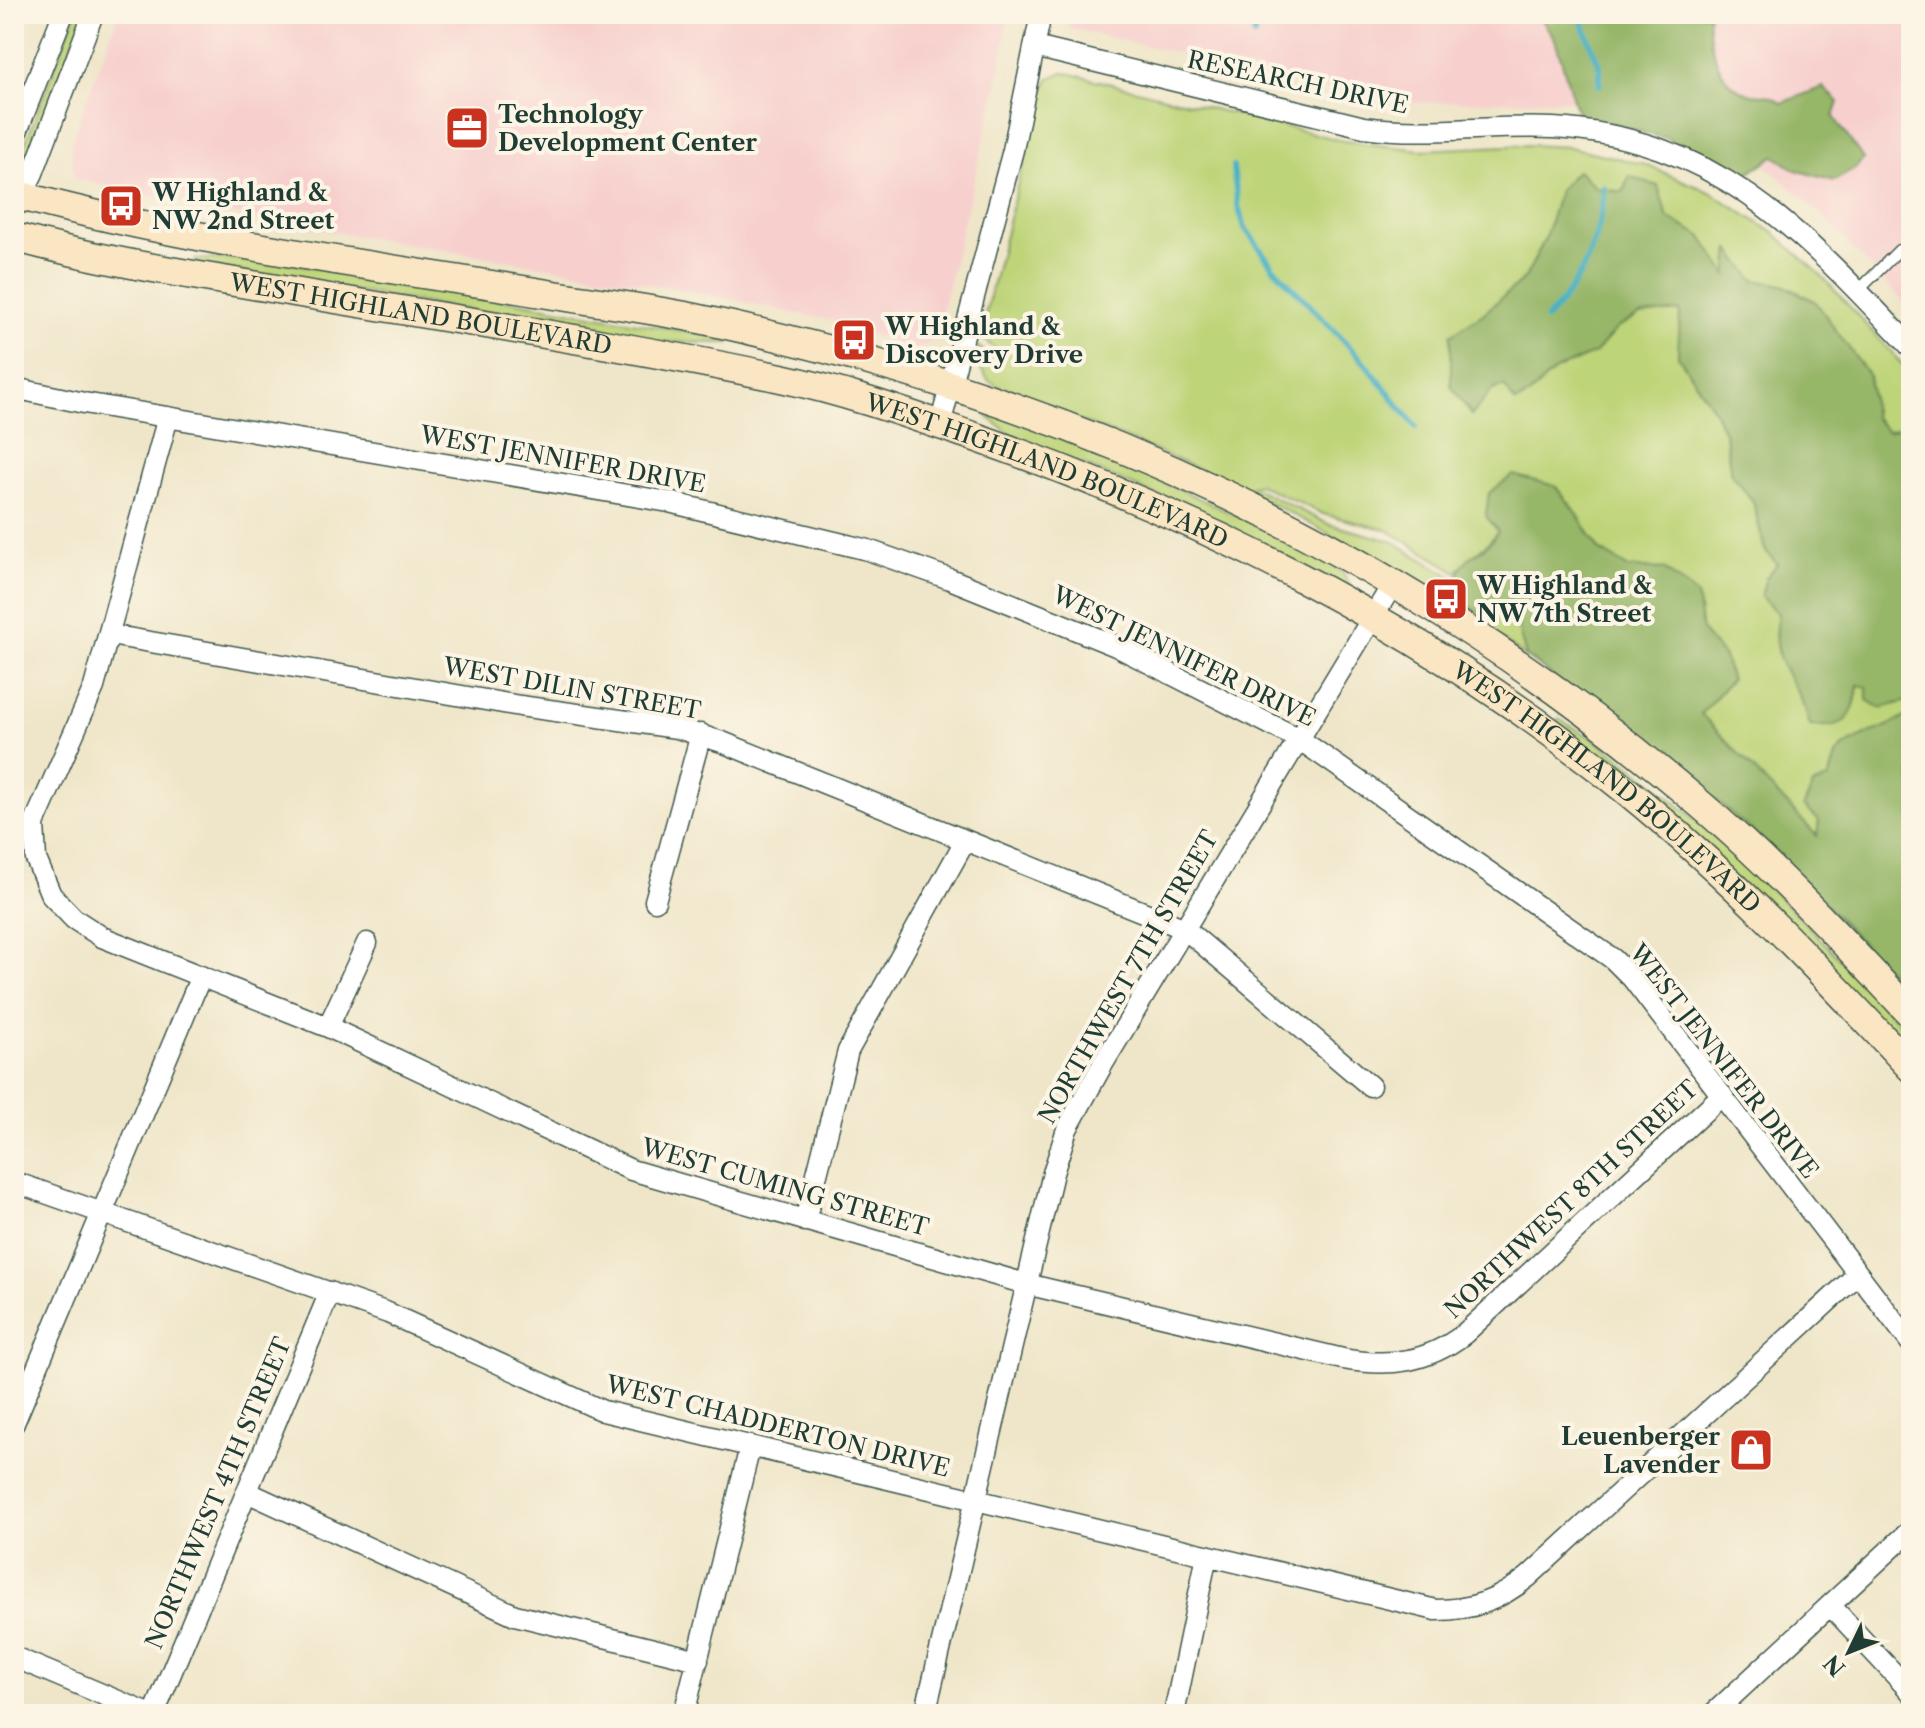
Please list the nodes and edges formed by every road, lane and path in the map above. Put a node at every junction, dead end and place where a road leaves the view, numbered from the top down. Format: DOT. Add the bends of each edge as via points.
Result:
graph roads {
  1 [pos="63,14"];
  2 [pos="93,14"];
  3 [pos="1041,14"];
  4 [pos="1035,47"];
  5 [pos="14,139"];
  6 [pos="17,199"];
  7 [pos="14,237"];
  8 [pos="1899,250"];
  9 [pos="1858,291"];
  10 [pos="1911,347"];
  11 [pos="952,383"];
  12 [pos="14,388"];
  13 [pos="168,417"];
  14 [pos="940,425"];
  15 [pos="1394,582"];
  16 [pos="1372,618"];
  17 [pos="110,635"];
  18 [pos="701,734"];
  19 [pos="1299,739"];
  20 [pos="965,841"];
  21 [pos="655,901"];
  22 [pos="1185,929"];
  23 [pos="367,943"];
  24 [pos="201,976"];
  25 [pos="1911,1014"];
  26 [pos="328,1027"];
  27 [pos="1911,1068"];
  28 [pos="1370,1086"];
  29 [pos="1722,1095"];
  30 [pos="14,1182"];
  31 [pos="105,1212"];
  32 [pos="805,1221"];
  33 [pos="1858,1274"];
  34 [pos="1026,1284"];
  35 [pos="330,1292"];
  36 [pos="1911,1343"];
  37 [pos="1412,1361"];
  38 [pos="15,1419"];
  39 [pos="750,1447"];
  40 [pos="247,1492"];
  41 [pos="975,1500"];
  42 [pos="1911,1530"];
  43 [pos="1207,1555"];
  44 [pos="1830,1605"];
  45 [pos="14,1657"];
  46 [pos="698,1660"];
  47 [pos="1911,1692"];
  48 [pos="151,1714"];
  49 [pos="684,1714"];
  50 [pos="925,1714"];
  51 [pos="1174,1714"];
  52 [pos="1713,1714"];
  1 -- 5 [label="street"];
  2 -- 6 [label="street"];
  3 -- 4 [label="street"];
  4 -- 9 [label="street, RESEARCH DRIVE" via="1364,127 1415,133 1554,128 1644,146 1704,169 1766,206"];
  4 -- 11 [label="street"];
  6 -- 11 [label="main road, WEST HIGHLAND BOULEVARD" via="686,317"];
  7 -- 14 [label="main road, WEST HIGHLAND BOULEVARD" via="162,271 785,379"];
  8 -- 9 [label="lane"];
  9 -- 10 [label="street, RESEARCH DRIVE"];
  11 -- 14 [label="street"];
  11 -- 15 [label="main road, WEST HIGHLAND BOULEVARD" via="1188,476 1329,544"];
  12 -- 13 [label="street, WEST JENNIFER DRIVE"];
  13 -- 17 [label="street"];
  13 -- 19 [label="street, WEST JENNIFER DRIVE" via="669,502 868,550 1102,640"];
  14 -- 16 [label="main road, WEST HIGHLAND BOULEVARD" via="1039,459 1217,534"];
  15 -- 16 [label="street, NORTHWEST 7TH STREET"];
  15 -- 25 [label="main road, WEST HIGHLAND BOULEVARD" via="1536,675 1645,758 1768,867"];
  16 -- 19 [label="street, NORTHWEST 7TH STREET"];
  16 -- 27 [label="main road, WEST HIGHLAND BOULEVARD" via="1547,730 1626,790 1791,939"];
  17 -- 18 [label="street, WEST DILIN STREET"];
  17 -- 24 [label="street, WEST CUMING STREET" via="77,730 34,824 36,859 51,895 74,919 94,933"];
  18 -- 20 [label="street, WEST DILIN STREET"];
  18 -- 21 [label="street"];
  19 -- 22 [label="street, NORTHWEST 7TH STREET"];
  19 -- 29 [label="street, WEST JENNIFER DRIVE" via="1613,959"];
  20 -- 22 [label="street, WEST DILIN STREET"];
  20 -- 32 [label="street" via="848,1051"];
  22 -- 28 [label="street, WEST DILIN STREET"];
  22 -- 34 [label="street, NORTHWEST 7TH STREET" via="1067,1129"];
  23 -- 26 [label="street"];
  24 -- 26 [label="street, WEST CUMING STREET"];
  24 -- 31 [label="street"];
  26 -- 32 [label="street, WEST CUMING STREET" via="631,1170"];
  29 -- 33 [label="street, WEST JENNIFER DRIVE"];
  29 -- 37 [label="street, NORTHWEST 8TH STREET" via="1464,1334"];
  30 -- 31 [label="street, WEST CHADDERTON DRIVE"];
  31 -- 35 [label="street, WEST CHADDERTON DRIVE"];
  31 -- 38 [label="street"];
  32 -- 34 [label="street, WEST CUMING STREET"];
  33 -- 36 [label="street, WEST JENNIFER DRIVE"];
  33 -- 43 [label="street, WEST CHADDERTON DRIVE" via="1507,1593 1464,1610 1436,1610"];
  34 -- 37 [label="street, WEST CUMING STREET" via="1343,1359 1381,1365"];
  34 -- 41 [label="street, NORTHWEST 7TH STREET"];
  35 -- 39 [label="street, WEST CHADDERTON DRIVE" via="388,1313 594,1408"];
  35 -- 40 [label="street, NORTHWEST 4TH STREET"];
  39 -- 41 [label="street, WEST CHADDERTON DRIVE"];
  39 -- 46 [label="street"];
  40 -- 46 [label="street" via="515,1615"];
  40 -- 48 [label="street, NORTHWEST 4TH STREET"];
  41 -- 43 [label="street, WEST CHADDERTON DRIVE"];
  41 -- 50 [label="street, NORTHWEST 7TH STREET"];
  42 -- 44 [label="street"];
  43 -- 51 [label="street"];
  44 -- 47 [label="street"];
  44 -- 52 [label="street"];
  45 -- 48 [label="street"];
  46 -- 49 [label="street"];
}
